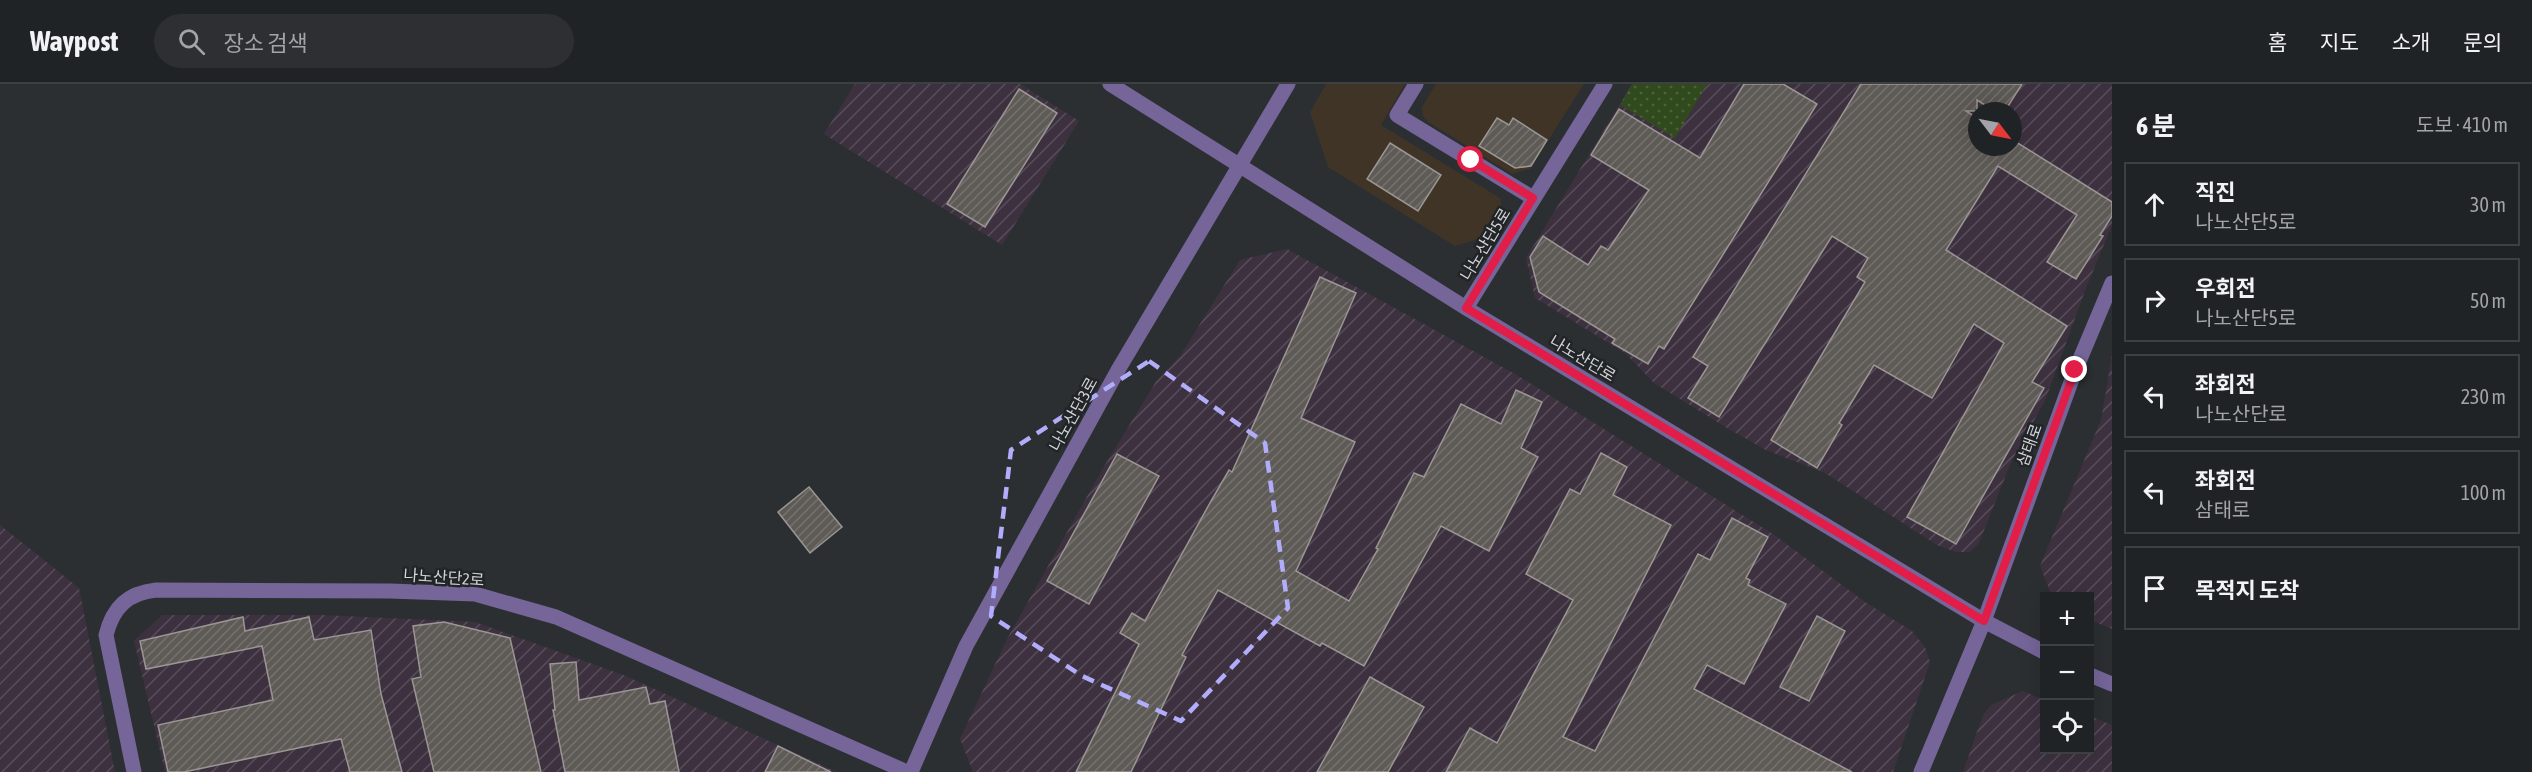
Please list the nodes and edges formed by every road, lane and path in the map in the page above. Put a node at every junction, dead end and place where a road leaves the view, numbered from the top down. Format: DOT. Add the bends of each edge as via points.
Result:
graph roads {
  1 [pos="1110,84"];
  2 [pos="1288,84"];
  3 [pos="1416,84"];
  4 [pos="1605,84"];
  5 [pos="1239,166"];
  6 [pos="1533,198"];
  7 [pos="2112,283"];
  8 [pos="1466,308"];
  9 [pos="1984,621"];
  10 [pos="2040,650"];
  11 [pos="2094,677"];
  12 [pos="2112,684"];
  13 [pos="134,772"];
  14 [pos="909,772"];
  15 [pos="1922,772"];
  1 -- 5 [label="street, 나노산단로"];
  2 -- 5 [label="street, 나노산단3로"];
  3 -- 6 [label="street, 나노산단5로" via="1397,115"];
  4 -- 6 [label="street, 나노산단5로"];
  5 -- 8 [label="street, 나노산단로"];
  5 -- 14 [label="street, 나노산단3로" via="1118,370 966,646"];
  6 -- 8 [label="street, 나노산단5로"];
  7 -- 9 [label="street, 삼태로" via="2075,370"];
  8 -- 9 [label="street, 나노산단로"];
  9 -- 10 [label="street, 나노산단로"];
  9 -- 15 [label="street, 삼태로"];
  11 -- 12 [label="street"];
  13 -- 14 [label="street, 나노산단2로" via="106,635 117,608 135,595 156,590 475,594 556,618"];
}
